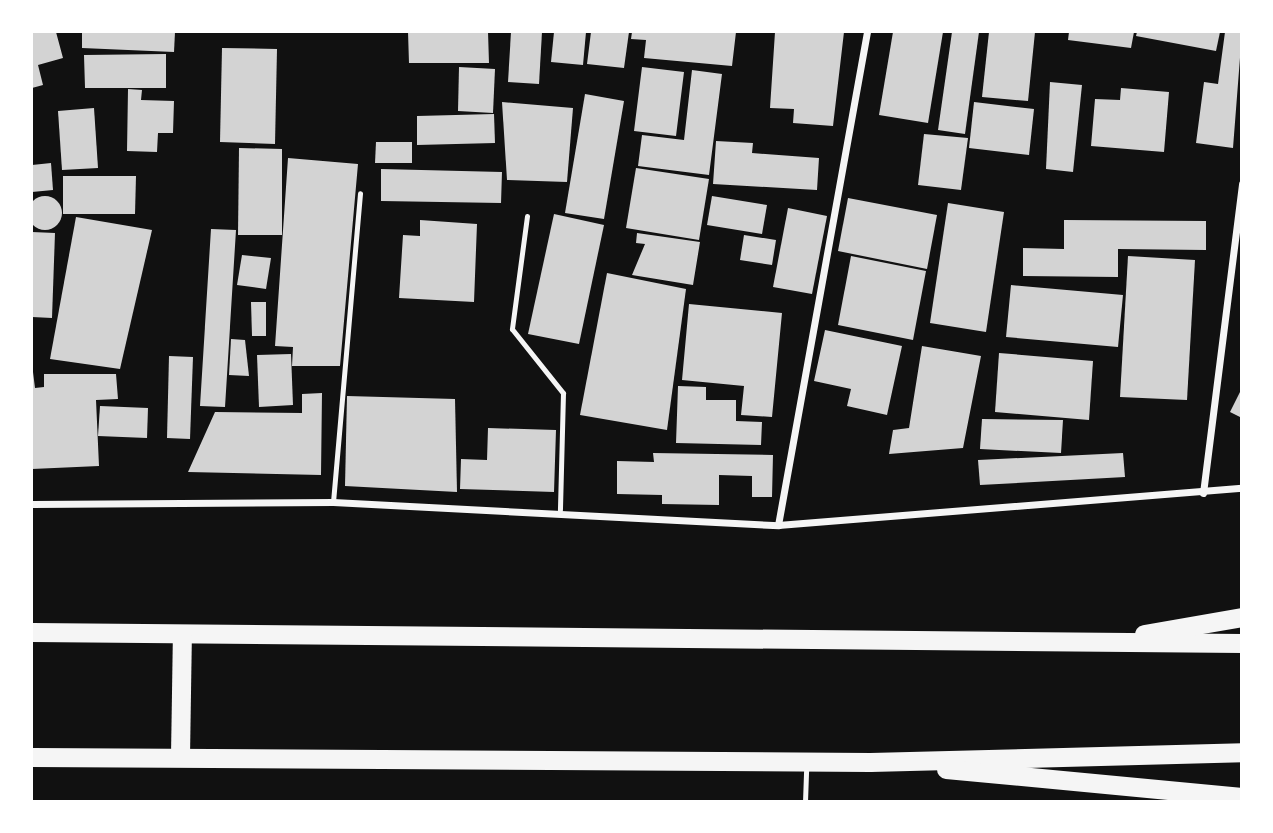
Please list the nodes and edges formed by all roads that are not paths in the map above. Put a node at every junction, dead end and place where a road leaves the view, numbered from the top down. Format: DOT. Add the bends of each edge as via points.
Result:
graph roads {
  1 [pos="867,32"];
  2 [pos="1241,183"];
  3 [pos="360,193"];
  4 [pos="527,216"];
  5 [pos="1241,488"];
  6 [pos="1203,493"];
  7 [pos="334,502"];
  8 [pos="32,505"];
  9 [pos="560,510"];
  10 [pos="778,525"];
  11 [pos="1241,617"];
  12 [pos="32,632"];
  13 [pos="182,634"];
  14 [pos="1241,643"];
  15 [pos="1088,644"];
  16 [pos="1241,752"];
  17 [pos="180,756"];
  18 [pos="32,757"];
  19 [pos="807,761"];
  20 [pos="870,762"];
  21 [pos="1241,797"];
  22 [pos="805,802"];
  1 -- 10 [label="street"];
  2 -- 6 [label="street"];
  3 -- 7 [label="lane"];
  4 -- 9 [label="lane" via="512,328 563,393"];
  5 -- 6 [label="street"];
  6 -- 10 [label="street"];
  7 -- 8 [label="street"];
  7 -- 9 [label="street"];
  9 -- 10 [label="street"];
  11 -- 15 [label="highway"];
  12 -- 13 [label="highway"];
  13 -- 15 [label="highway"];
  13 -- 17 [label="highway"];
  14 -- 15 [label="highway"];
  16 -- 20 [label="highway"];
  17 -- 18 [label="highway"];
  17 -- 19 [label="highway"];
  19 -- 20 [label="highway"];
  19 -- 22 [label="lane"];
  20 -- 21 [label="highway"];
}
